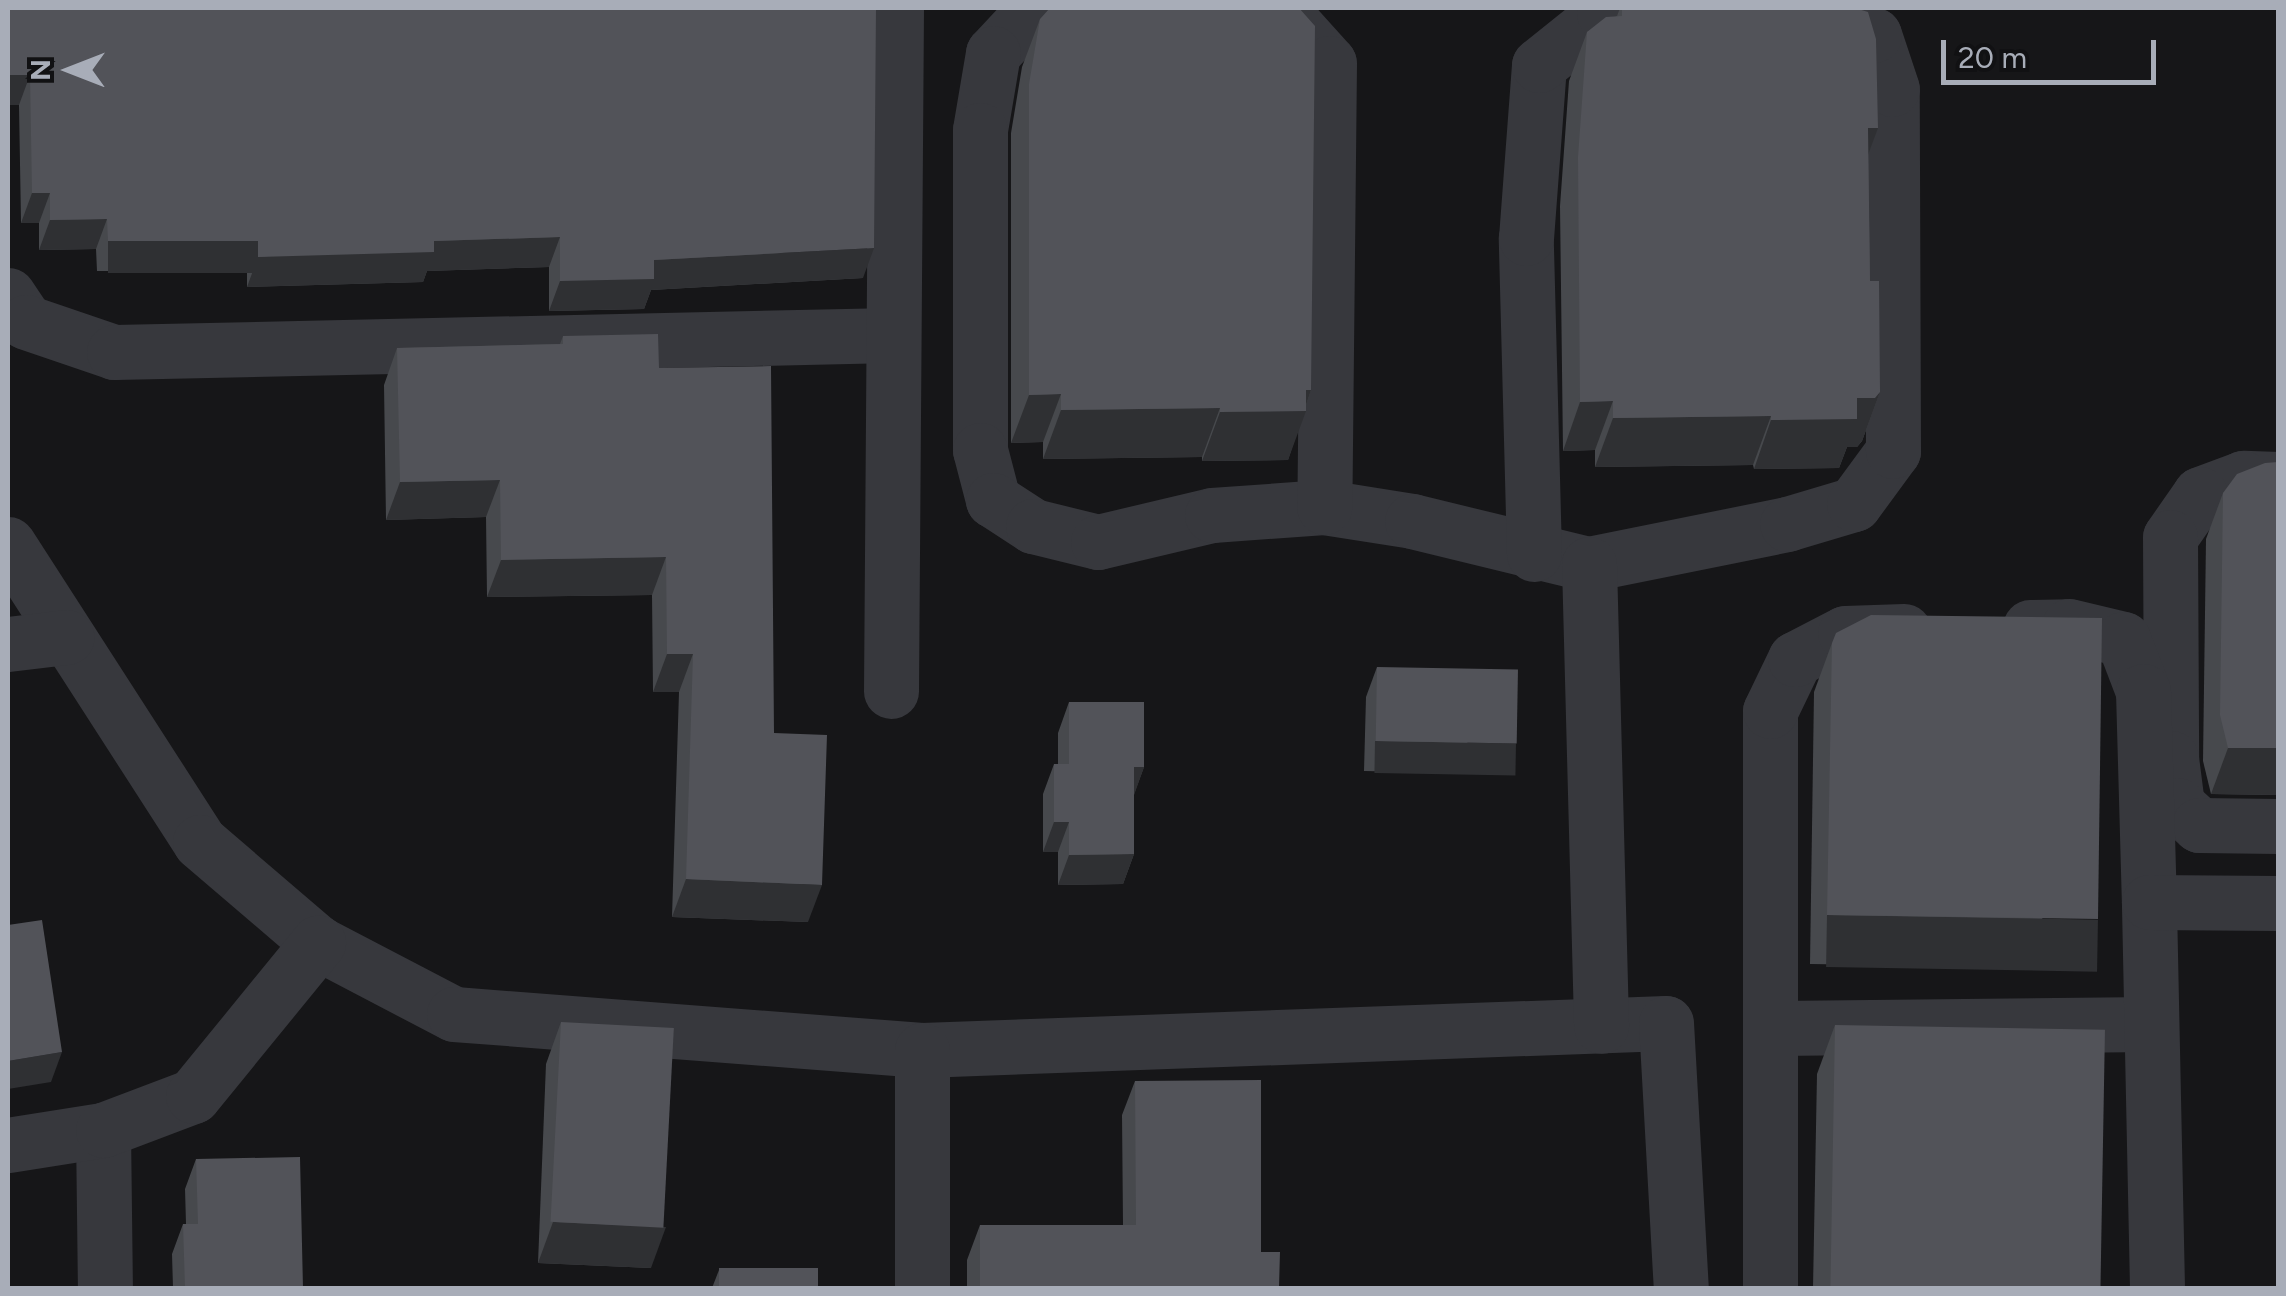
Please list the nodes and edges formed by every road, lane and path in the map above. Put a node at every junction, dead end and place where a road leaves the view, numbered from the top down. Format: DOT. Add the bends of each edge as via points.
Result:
graph roads {
  1 [pos="896,8"];
  2 [pos="8,295"];
  3 [pos="893,335"];
  4 [pos="2278,479"];
  5 [pos="1324,508"];
  6 [pos="8,544"];
  7 [pos="1534,554"];
  8 [pos="1589,564"];
  9 [pos="67,636"];
  10 [pos="8,644"];
  11 [pos="891,691"];
  12 [pos="2278,826"];
  13 [pos="2148,902"];
  14 [pos="2278,903"];
  15 [pos="318,943"];
  16 [pos="2151,1024"];
  17 [pos="1601,1026"];
  18 [pos="1770,1028"];
  19 [pos="922,1050"];
  20 [pos="103,1130"];
  21 [pos="8,1145"];
  22 [pos="104,1288"];
  23 [pos="922,1288"];
  24 [pos="1681,1288"];
  25 [pos="1770,1288"];
  26 [pos="2157,1288"];
  1 -- 3 [label="street"];
  2 -- 3 [label="street" via="26,322 114,352"];
  3 -- 11 [label="street"];
  4 -- 12 [label="street" via="2243,478 2200,494 2170,537 2177,806 2199,825"];
  5 -- 5 [label="street" via="1212,515 1098,542 1033,526 993,500 980,450 980,130 993,53 1021,23 1294,24 1329,63"];
  5 -- 7 [label="street" via="1412,521"];
  6 -- 9 [label="street"];
  7 -- 8 [label="street"];
  7 -- 8 [label="street" via="1526,238 1539,65 1604,13 1832,21 1874,35 1892,89 1893,451 1854,504"];
  8 -- 17 [label="street"];
  9 -- 10 [label="street"];
  9 -- 15 [label="street" via="200,842"];
  13 -- 14 [label="street"];
  13 -- 16 [label="street"];
  13 -- 18 [label="street" via="2142,691 2124,639 2068,626 1846,633 1795,659 1770,710"];
  15 -- 19 [label="street" via="454,1014"];
  15 -- 20 [label="street" via="192,1096"];
  16 -- 18 [label="street"];
  16 -- 26 [label="street"];
  17 -- 19 [label="street"];
  17 -- 24 [label="street" via="1666,1023"];
  18 -- 25 [label="street"];
  19 -- 23 [label="street"];
  20 -- 21 [label="street"];
  20 -- 22 [label="street"];
}
